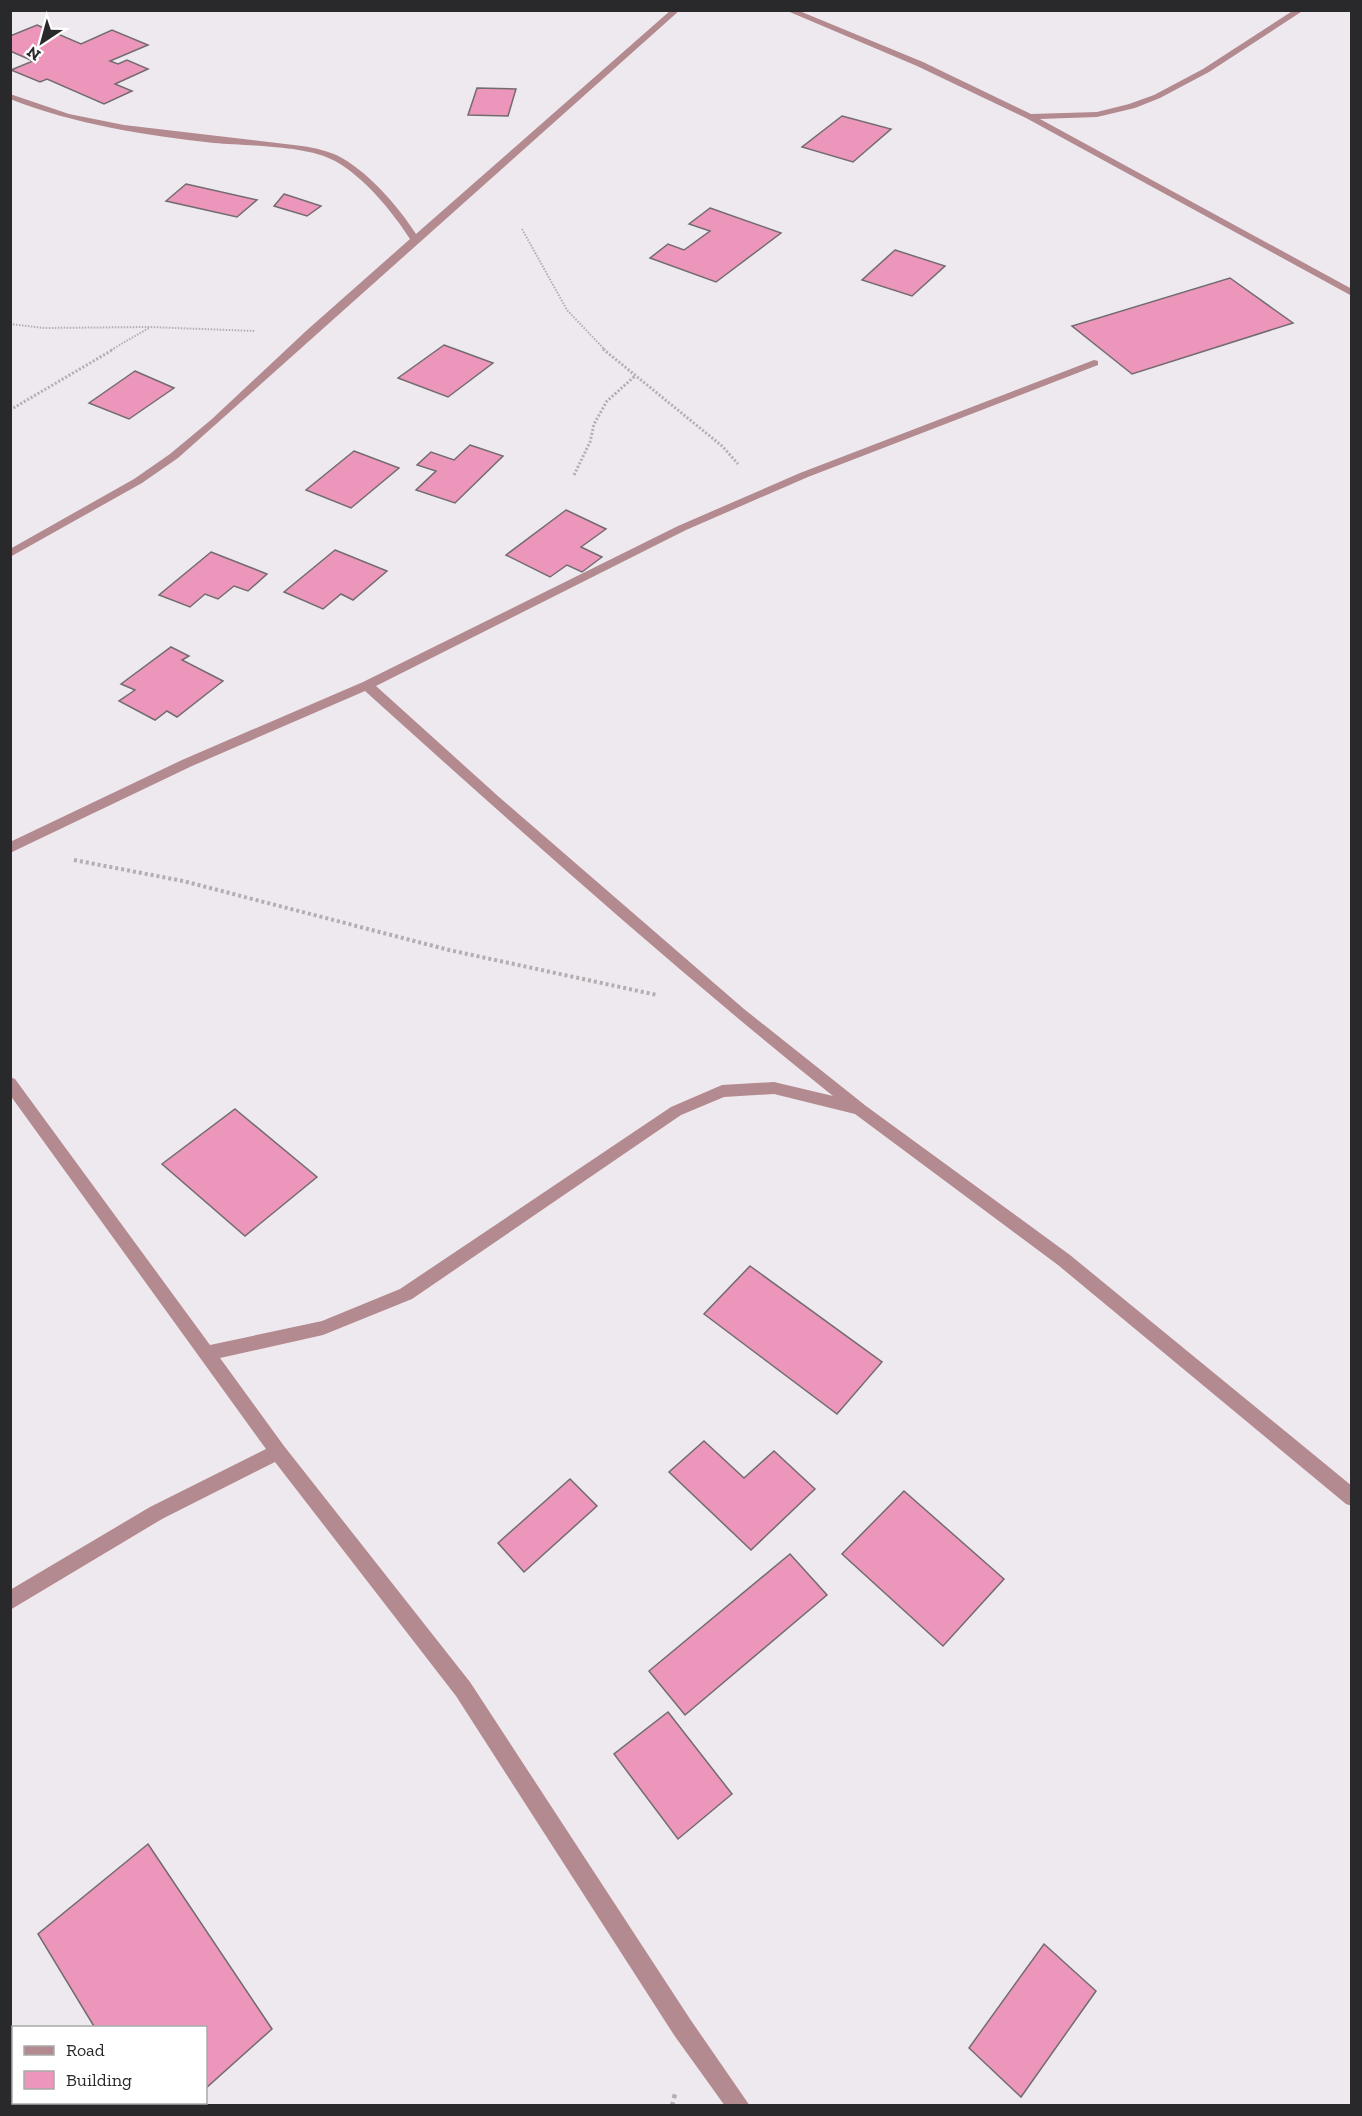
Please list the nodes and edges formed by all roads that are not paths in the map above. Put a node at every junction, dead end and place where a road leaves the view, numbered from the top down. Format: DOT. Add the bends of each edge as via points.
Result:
graph roads {
  1 [pos="676,10"];
  2 [pos="789,10"];
  3 [pos="1300,10"];
  4 [pos="10,96"];
  5 [pos="1029,116"];
  6 [pos="415,239"];
  7 [pos="1352,293"];
  8 [pos="1094,363"];
  9 [pos="10,554"];
  10 [pos="368,685"];
  11 [pos="11,848"];
  12 [pos="10,1083"];
  13 [pos="861,1110"];
  14 [pos="207,1353"];
  15 [pos="278,1452"];
  16 [pos="1352,1498"];
  17 [pos="10,1601"];
  18 [pos="739,2106"];
  1 -- 6 [label="street"];
  2 -- 5 [label="street" via="920,64"];
  3 -- 5 [label="street" via="1184,83 1136,105 1105,114"];
  4 -- 6 [label="street" via="86,122 315,150 339,159 381,196"];
  5 -- 7 [label="street"];
  6 -- 9 [label="street" via="174,456"];
  8 -- 10 [label="street" via="762,492"];
  10 -- 11 [label="street" via="187,763"];
  10 -- 13 [label="street" via="739,1013"];
  12 -- 14 [label="street"];
  13 -- 14 [label="street" via="774,1088 722,1091 676,1112 406,1294 323,1328"];
  13 -- 16 [label="street" via="1064,1260"];
  14 -- 15 [label="street"];
  15 -- 17 [label="street" via="156,1513"];
  15 -- 18 [label="street" via="463,1689 682,2027"];
}
